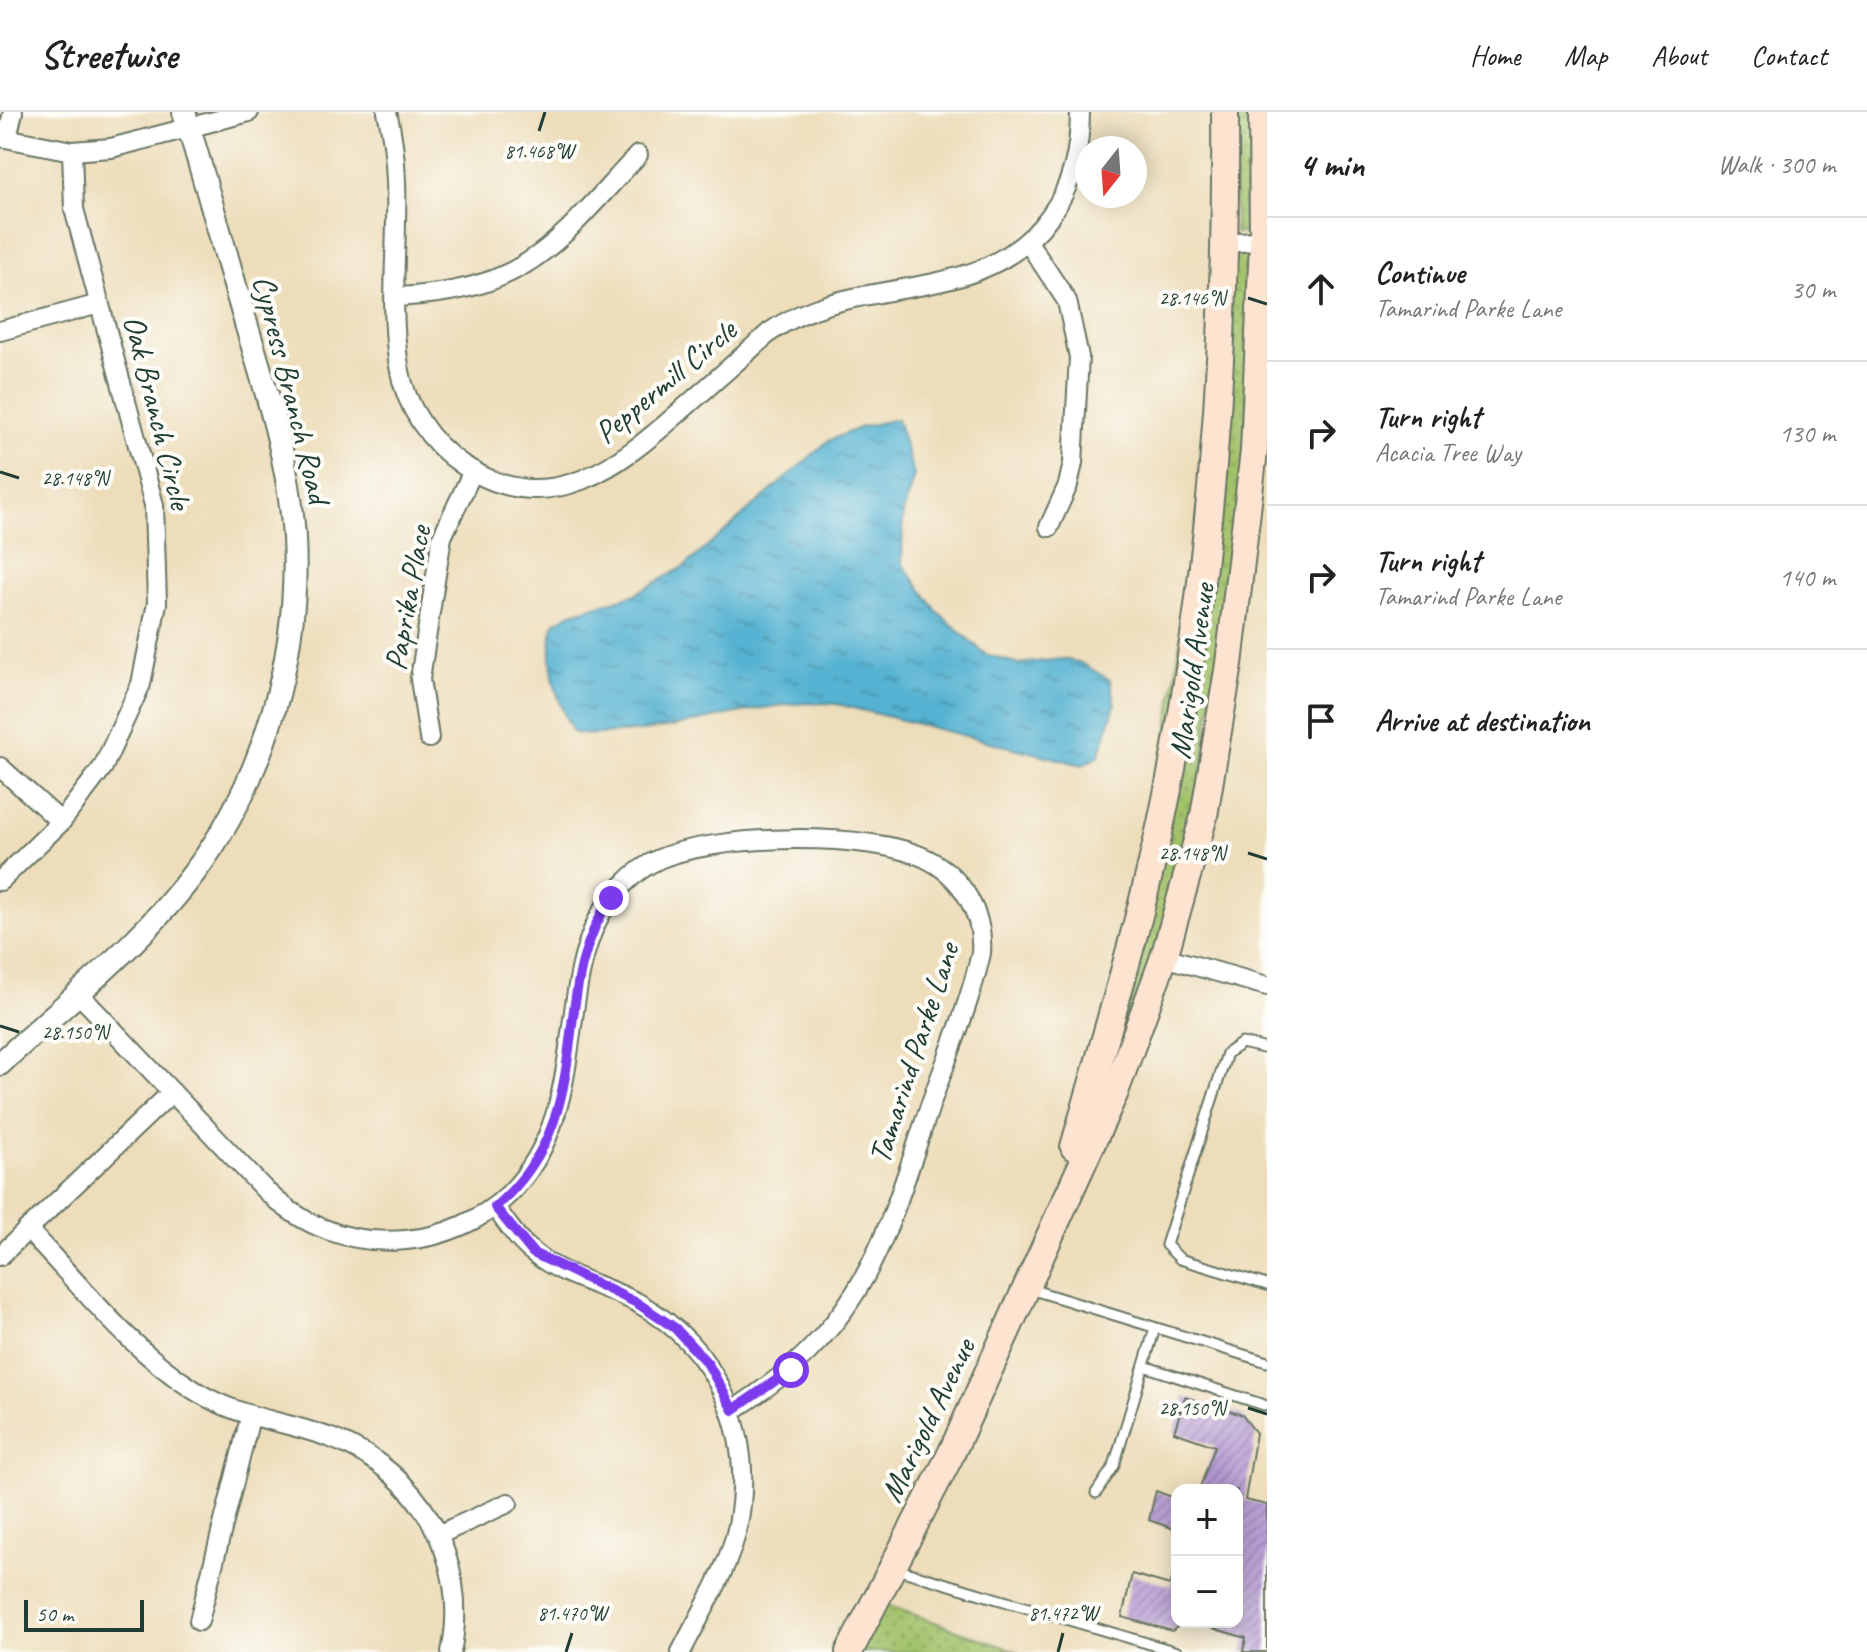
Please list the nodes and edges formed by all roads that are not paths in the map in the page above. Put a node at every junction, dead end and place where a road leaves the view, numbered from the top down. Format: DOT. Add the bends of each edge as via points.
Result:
graph roads {
  1 [pos="13,112"];
  2 [pos="249,112"];
  3 [pos="387,112"];
  4 [pos="1080,112"];
  5 [pos="1225,112"];
  6 [pos="1262,112"];
  7 [pos="187,120"];
  8 [pos="4,138"];
  9 [pos="72,151"];
  10 [pos="638,155"];
  11 [pos="1028,242"];
  12 [pos="1266,242"];
  13 [pos="1226,243"];
  14 [pos="397,297"];
  15 [pos="99,304"];
  16 [pos="0,331"];
  17 [pos="473,471"];
  18 [pos="1049,527"];
  19 [pos="429,738"];
  20 [pos="0,767"];
  21 [pos="61,822"];
  22 [pos="0,881"];
  23 [pos="1164,957"];
  24 [pos="1267,986"];
  25 [pos="78,993"];
  26 [pos="1267,1049"];
  27 [pos="0,1064"];
  28 [pos="172,1092"];
  29 [pos="495,1207"];
  30 [pos="1058,1213"];
  31 [pos="27,1229"];
  32 [pos="0,1256"];
  33 [pos="1267,1285"];
  34 [pos="1026,1288"];
  35 [pos="1155,1328"];
  36 [pos="1267,1362"];
  37 [pos="1144,1366"];
  38 [pos="1267,1406"];
  39 [pos="733,1410"];
  40 [pos="250,1418"];
  41 [pos="1096,1493"];
  42 [pos="508,1503"];
  43 [pos="440,1534"];
  44 [pos="892,1568"];
  45 [pos="199,1621"];
  46 [pos="451,1652"];
  47 [pos="681,1652"];
  48 [pos="849,1652"];
  49 [pos="1177,1652"];
  1 -- 8 [label="street"];
  2 -- 7 [label="street"];
  3 -- 14 [label="street, Peppermill Circle" via="396,173"];
  4 -- 11 [label="street, Peppermill Circle" via="1072,174 1055,209"];
  5 -- 13 [label="main road, Marigold Avenue"];
  6 -- 12 [label="main road, Marigold Avenue"];
  7 -- 9 [label="street" via="111,148"];
  7 -- 25 [label="street, Cypress Branch Road" via="286,474 294,557 284,660 264,739 213,847 157,918"];
  8 -- 9 [label="street"];
  9 -- 15 [label="street, Oak Branch Circle" via="74,209"];
  10 -- 14 [label="street" via="562,236 520,269 460,291"];
  11 -- 17 [label="street, Peppermill Circle" via="997,264 962,278 795,316 637,449 598,474 575,483 531,487"];
  11 -- 18 [label="street" via="1067,301 1079,357 1073,463"];
  12 -- 13 [label="street"];
  12 -- 23 [label="main road, Marigold Avenue" via="1254,451 1229,664 1204,816"];
  13 -- 30 [label="main road, Marigold Avenue" via="1217,448 1190,661 1164,809 1128,960"];
  14 -- 17 [label="street, Peppermill Circle" via="399,368 410,403 437,442"];
  15 -- 16 [label="street"];
  15 -- 21 [label="street, Oak Branch Circle" via="154,505 157,603 147,665 123,727 103,767"];
  17 -- 19 [label="street, Paprika Place" via="442,537 420,679"];
  20 -- 21 [label="street"];
  21 -- 22 [label="street, Oak Branch Circle"];
  23 -- 24 [label="street"];
  23 -- 30 [label="main road, Marigold Avenue" via="1115,1092"];
  25 -- 27 [label="street, Cypress Branch Road"];
  25 -- 28 [label="street, Tamarind Parke Lane"];
  26 -- 33 [label="lane" via="1242,1043 1227,1053 1166,1245 1180,1259"];
  28 -- 29 [label="street, Tamarind Parke Lane" via="277,1201 323,1229 360,1239 416,1239 454,1229"];
  28 -- 31 [label="street"];
  29 -- 39 [label="street" via="533,1253 637,1303 675,1328 708,1364"];
  29 -- 39 [label="street, Tamarind Parke Lane" via="532,1167 553,1127 593,927 611,898 646,865 709,845 808,840 900,851 927,859 951,876 974,907 981,953 878,1251 853,1300 813,1351"];
  30 -- 34 [label="main road, Marigold Avenue"];
  31 -- 32 [label="street"];
  31 -- 40 [label="street" via="153,1359 193,1389"];
  34 -- 35 [label="lane"];
  34 -- 44 [label="main road, Marigold Avenue" via="951,1454"];
  35 -- 36 [label="lane"];
  35 -- 37 [label="lane"];
  37 -- 38 [label="lane"];
  37 -- 41 [label="lane" via="1114,1466"];
  39 -- 47 [label="street" via="742,1467 737,1526"];
  40 -- 43 [label="street" via="330,1437 368,1455 402,1482"];
  40 -- 45 [label="street"];
  42 -- 43 [label="street"];
  43 -- 46 [label="street" via="454,1596"];
  44 -- 48 [label="main road, Marigold Avenue"];
  44 -- 49 [label="lane"];
}
